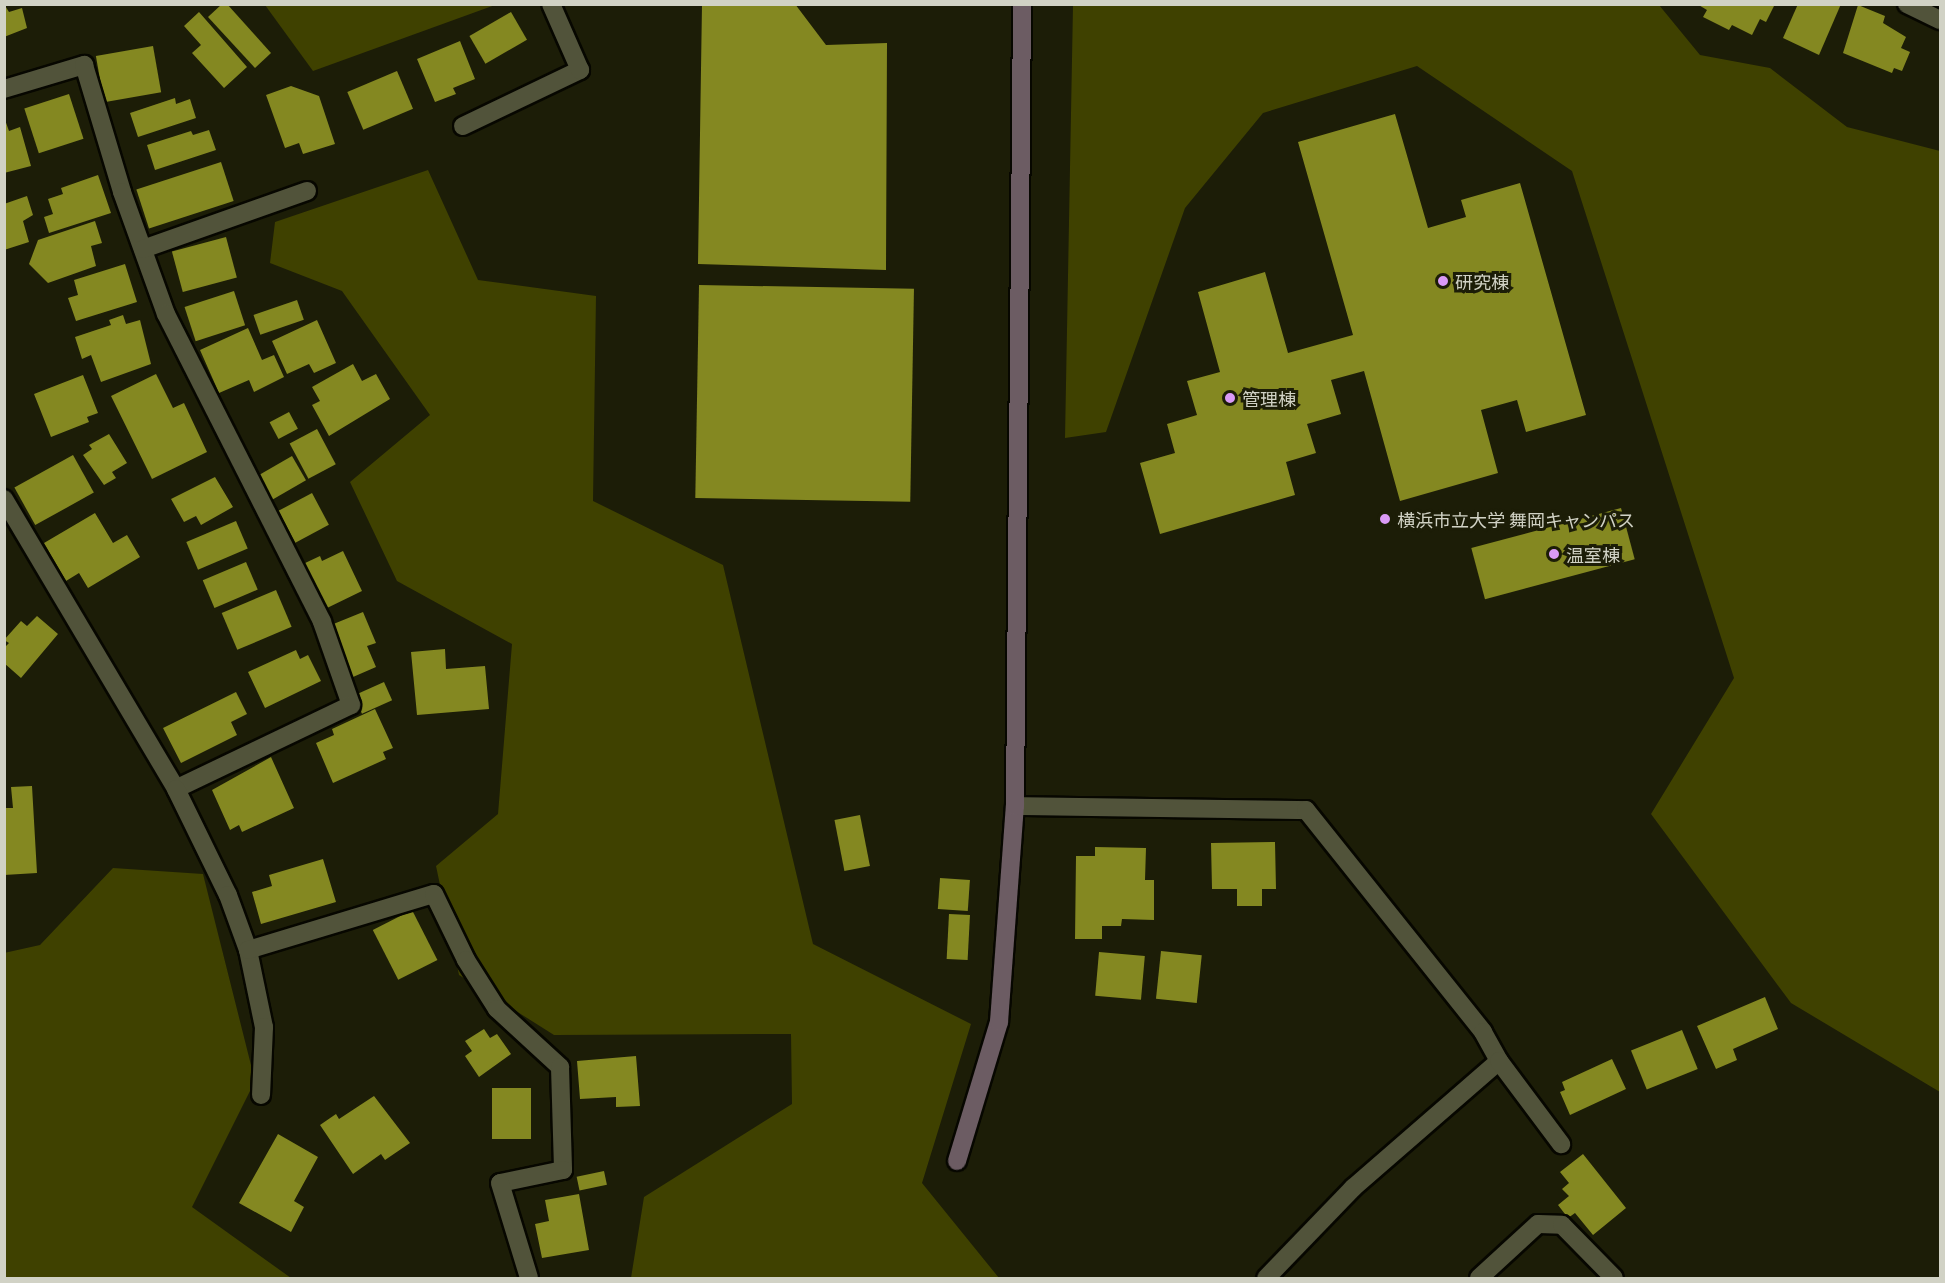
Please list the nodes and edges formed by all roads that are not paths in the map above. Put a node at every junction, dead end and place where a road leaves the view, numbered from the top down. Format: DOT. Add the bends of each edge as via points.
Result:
graph roads {
  1 [pos="551,4"];
  2 [pos="1022,4"];
  3 [pos="1907,4"];
  4 [pos="1941,20"];
  5 [pos="4,88"];
  6 [pos="463,126"];
  7 [pos="307,191"];
  8 [pos="143,249"];
  9 [pos="4,499"];
  10 [pos="176,789"];
  11 [pos="1015,806"];
  12 [pos="248,950"];
  13 [pos="1499,1061"];
  14 [pos="261,1095"];
  15 [pos="1561,1144"];
  16 [pos="957,1161"];
  17 [pos="530,1278"];
  18 [pos="1266,1278"];
  19 [pos="1479,1278"];
  20 [pos="1614,1278"];
  1 -- 6 [label="street" via="580,70"];
  2 -- 11 [label="street"];
  3 -- 4 [label="street"];
  5 -- 8 [label="street" via="84,65"];
  7 -- 8 [label="street"];
  8 -- 10 [label="street" via="166,314 322,622 351,705"];
  9 -- 10 [label="street"];
  10 -- 12 [label="street" via="228,896"];
  11 -- 13 [label="street" via="1306,810 1483,1032"];
  11 -- 16 [label="street" via="999,1022"];
  12 -- 14 [label="street" via="264,1027"];
  12 -- 17 [label="street" via="434,894 466,960 496,1009 560,1067 563,1170 500,1183"];
  13 -- 15 [label="street"];
  13 -- 18 [label="street" via="1353,1188"];
  19 -- 20 [label="street" via="1538,1224 1562,1226"];
}
